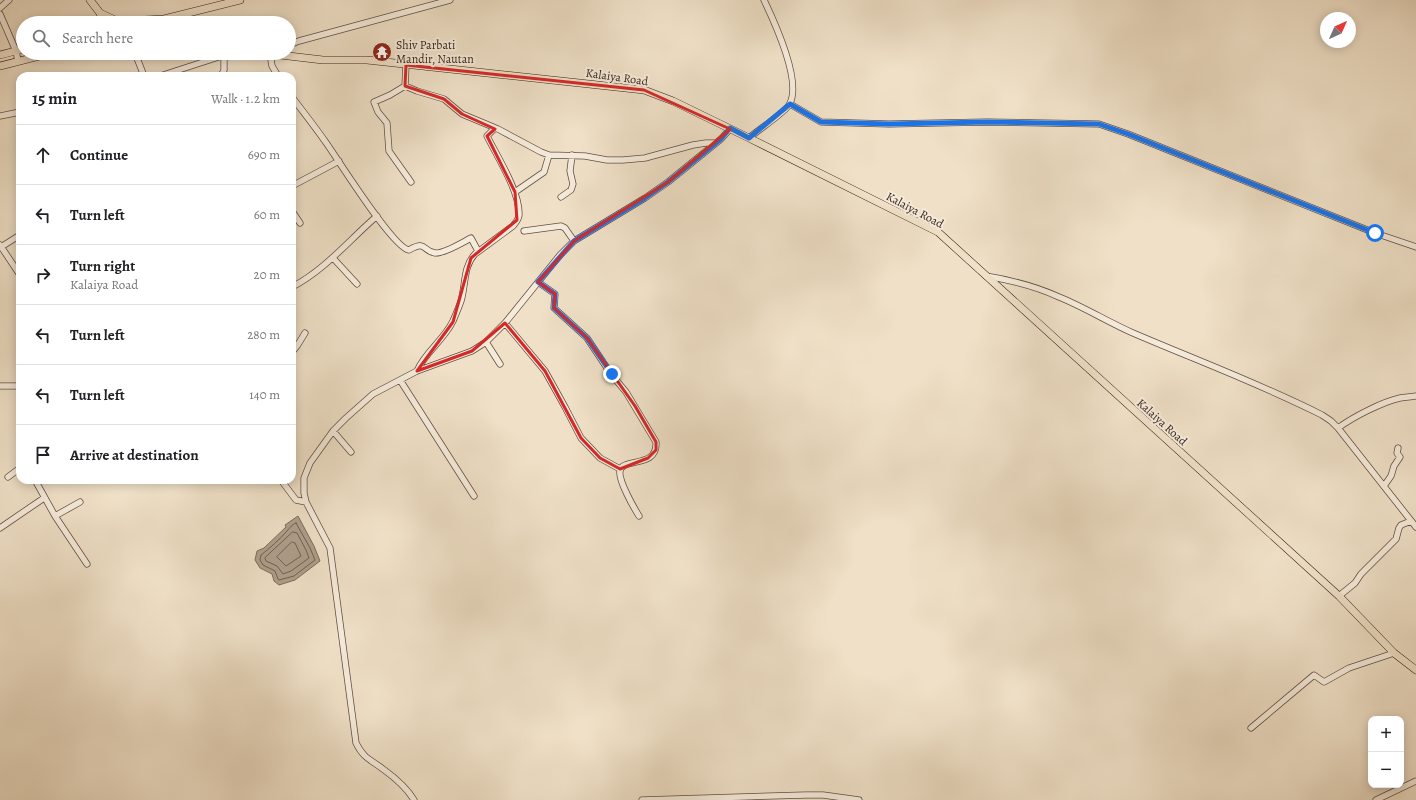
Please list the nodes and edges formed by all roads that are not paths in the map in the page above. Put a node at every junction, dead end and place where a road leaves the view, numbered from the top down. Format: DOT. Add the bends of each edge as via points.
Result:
graph roads {
  1 [pos="9,0"];
  2 [pos="90,0"];
  3 [pos="240,0"];
  4 [pos="450,0"];
  5 [pos="764,0"];
  6 [pos="0,8"];
  7 [pos="100,13"];
  8 [pos="0,14"];
  9 [pos="101,16"];
  10 [pos="105,16"];
  11 [pos="176,16"];
  12 [pos="296,42"];
  13 [pos="16,44"];
  14 [pos="16,51"];
  15 [pos="0,55"];
  16 [pos="296,57"];
  17 [pos="22,60"];
  18 [pos="138,60"];
  19 [pos="211,60"];
  20 [pos="224,60"];
  21 [pos="270,60"];
  22 [pos="18,61"];
  23 [pos="406,65"];
  24 [pos="0,66"];
  25 [pos="142,72"];
  26 [pos="172,72"];
  27 [pos="223,72"];
  28 [pos="276,72"];
  29 [pos="405,86"];
  30 [pos="296,103"];
  31 [pos="790,104"];
  32 [pos="16,113"];
  33 [pos="0,116"];
  34 [pos="495,128"];
  35 [pos="730,128"];
  36 [pos="749,138"];
  37 [pos="716,143"];
  38 [pos="548,155"];
  39 [pos="572,155"];
  40 [pos="338,161"];
  41 [pos="411,182"];
  42 [pos="296,184"];
  43 [pos="515,192"];
  44 [pos="561,196"];
  45 [pos="377,216"];
  46 [pos="296,217"];
  47 [pos="300,223"];
  48 [pos="524,231"];
  49 [pos="16,237"];
  50 [pos="574,241"];
  51 [pos="1,246"];
  52 [pos="1416,247"];
  53 [pos="478,251"];
  54 [pos="333,258"];
  55 [pos="16,269"];
  56 [pos="985,276"];
  57 [pos="538,282"];
  58 [pos="357,284"];
  59 [pos="296,285"];
  60 [pos="505,323"];
  61 [pos="305,333"];
  62 [pos="486,342"];
  63 [pos="296,347"];
  64 [pos="500,364"];
  65 [pos="417,371"];
  66 [pos="400,380"];
  67 [pos="0,386"];
  68 [pos="16,387"];
  69 [pos="1416,396"];
  70 [pos="1338,428"];
  71 [pos="333,431"];
  72 [pos="1398,448"];
  73 [pos="351,452"];
  74 [pos="620,469"];
  75 [pos="16,471"];
  76 [pos="8,477"];
  77 [pos="37,484"];
  78 [pos="284,484"];
  79 [pos="1384,486"];
  80 [pos="474,496"];
  81 [pos="44,498"];
  82 [pos="80,502"];
  83 [pos="306,502"];
  84 [pos="55,516"];
  85 [pos="639,516"];
  86 [pos="1411,521"];
  87 [pos="1416,527"];
  88 [pos="0,528"];
  89 [pos="87,564"];
  90 [pos="1339,596"];
  91 [pos="1394,652"];
  92 [pos="1416,670"];
  93 [pos="1251,728"];
  94 [pos="1416,781"];
  95 [pos="414,800"];
  96 [pos="642,800"];
  97 [pos="859,800"];
  98 [pos="1376,800"];
  1 -- 6 [label="street"];
  2 -- 7 [label="main road"];
  3 -- 11 [label="main road"];
  4 -- 12 [label="street"];
  5 -- 31 [label="street" via="784,44 792,80 793,93"];
  7 -- 9 [label="main road"];
  7 -- 10 [label="main road"];
  8 -- 13 [label="street"];
  14 -- 15 [label="main road"];
  16 -- 23 [label="main road, Kalaiya Road" via="323,60 367,60"];
  17 -- 22 [label="main road"];
  18 -- 25 [label="street"];
  19 -- 26 [label="street"];
  20 -- 27 [label="street"];
  21 -- 28 [label="street"];
  22 -- 24 [label="main road"];
  23 -- 29 [label="street"];
  23 -- 35 [label="main road, Kalaiya Road" via="644,90"];
  29 -- 34 [label="street" via="444,99 462,114"];
  29 -- 41 [label="street" via="374,102 387,123 389,151"];
  30 -- 40 [label="street"];
  31 -- 36 [label="street"];
  31 -- 52 [label="street" via="821,122 1099,124"];
  32 -- 33 [label="street"];
  34 -- 38 [label="street"];
  34 -- 43 [label="street" via="487,136"];
  35 -- 36 [label="main road, Kalaiya Road"];
  35 -- 37 [label="street"];
  36 -- 56 [label="main road, Kalaiya Road" via="938,232"];
  37 -- 39 [label="street" via="693,145 645,158 623,160"];
  37 -- 50 [label="street" via="645,198"];
  38 -- 39 [label="street"];
  38 -- 43 [label="street" via="544,172"];
  39 -- 44 [label="street" via="570,171 573,184 571,190"];
  40 -- 42 [label="street"];
  40 -- 45 [label="street"];
  43 -- 53 [label="street" via="519,215 517,220 513,226"];
  45 -- 53 [label="street" via="393,238 406,250 422,246 434,253 441,252 471,238"];
  45 -- 54 [label="street"];
  46 -- 47 [label="street"];
  48 -- 50 [label="street" via="561,226"];
  49 -- 51 [label="street"];
  50 -- 57 [label="street"];
  51 -- 55 [label="street"];
  53 -- 65 [label="street" via="468,265 461,300 452,322"];
  54 -- 58 [label="street"];
  54 -- 59 [label="street"];
  56 -- 70 [label="street" via="1004,279 1059,296 1122,328 1306,407 1331,421"];
  56 -- 90 [label="main road, Kalaiya Road"];
  57 -- 60 [label="street"];
  57 -- 74 [label="street" via="555,294 554,308 587,338 626,392 656,442 654,454"];
  60 -- 62 [label="street"];
  60 -- 74 [label="street" via="545,371 581,438 600,458"];
  61 -- 63 [label="street"];
  62 -- 64 [label="street"];
  62 -- 65 [label="street"];
  65 -- 66 [label="street"];
  66 -- 71 [label="street" via="373,394"];
  66 -- 80 [label="street"];
  67 -- 68 [label="street"];
  69 -- 70 [label="street" via="1384,403"];
  70 -- 79 [label="street"];
  71 -- 73 [label="street"];
  71 -- 83 [label="street" via="310,463 304,478"];
  72 -- 79 [label="street" via="1396,452 1400,457"];
  74 -- 85 [label="street" via="626,494"];
  75 -- 76 [label="street"];
  77 -- 81 [label="street"];
  78 -- 83 [label="street" via="296,500"];
  79 -- 86 [label="street"];
  81 -- 84 [label="street"];
  81 -- 88 [label="street"];
  82 -- 84 [label="street"];
  83 -- 95 [label="street" via="330,548 356,743 367,759 394,778"];
  84 -- 89 [label="street"];
  86 -- 87 [label="street"];
  86 -- 90 [label="street" via="1401,525 1396,538 1355,583"];
  90 -- 91 [label="main road, Kalaiya Road"];
  91 -- 92 [label="main road, Kalaiya Road"];
  91 -- 93 [label="street" via="1349,668 1324,682 1314,675"];
  94 -- 98 [label="street"];
  96 -- 97 [label="street" via="806,795"];
}
